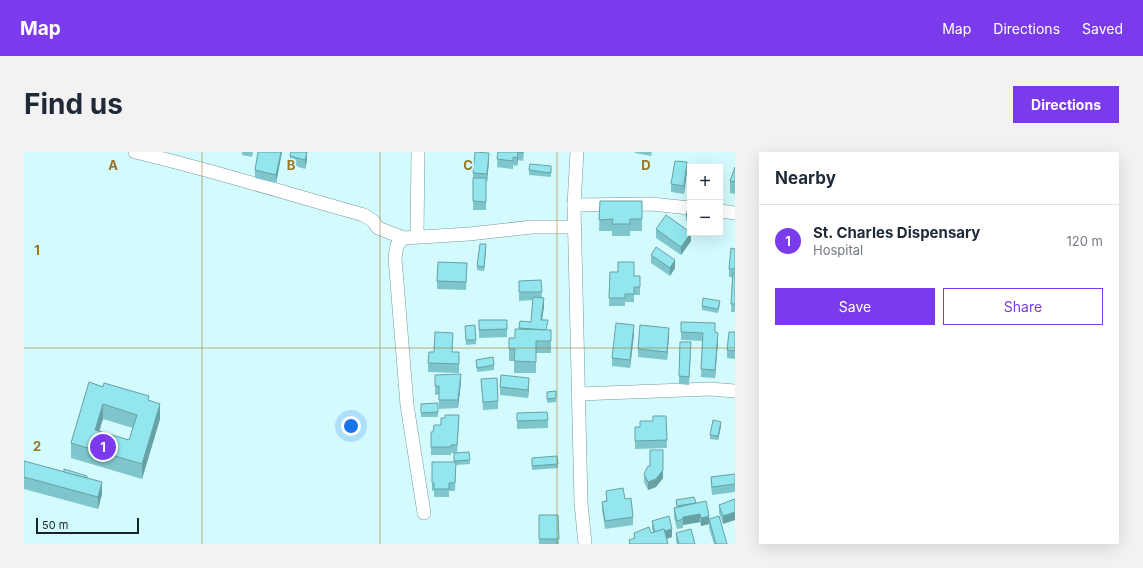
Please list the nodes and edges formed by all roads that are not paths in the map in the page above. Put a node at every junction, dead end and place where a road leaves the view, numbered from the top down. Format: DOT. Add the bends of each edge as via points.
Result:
graph roads {
  1 [pos="135,152"];
  2 [pos="418,152"];
  3 [pos="577,152"];
  4 [pos="574,205"];
  5 [pos="687,208"];
  6 [pos="723,211"];
  7 [pos="735,213"];
  8 [pos="575,227"];
  9 [pos="410,237"];
  10 [pos="735,391"];
  11 [pos="579,394"];
  12 [pos="424,513"];
  13 [pos="585,544"];
  1 -- 9 [label="street" via="190,165 364,215 378,228"];
  2 -- 9 [label="street"];
  3 -- 4 [label="street"];
  4 -- 5 [label="street" via="651,204"];
  4 -- 8 [label="street"];
  6 -- 7 [label="street"];
  8 -- 9 [label="street" via="532,227"];
  8 -- 11 [label="street"];
  9 -- 12 [label="street" via="397,245 395,258 407,406"];
  10 -- 11 [label="street" via="710,389"];
  11 -- 13 [label="street" via="581,503"];
}
